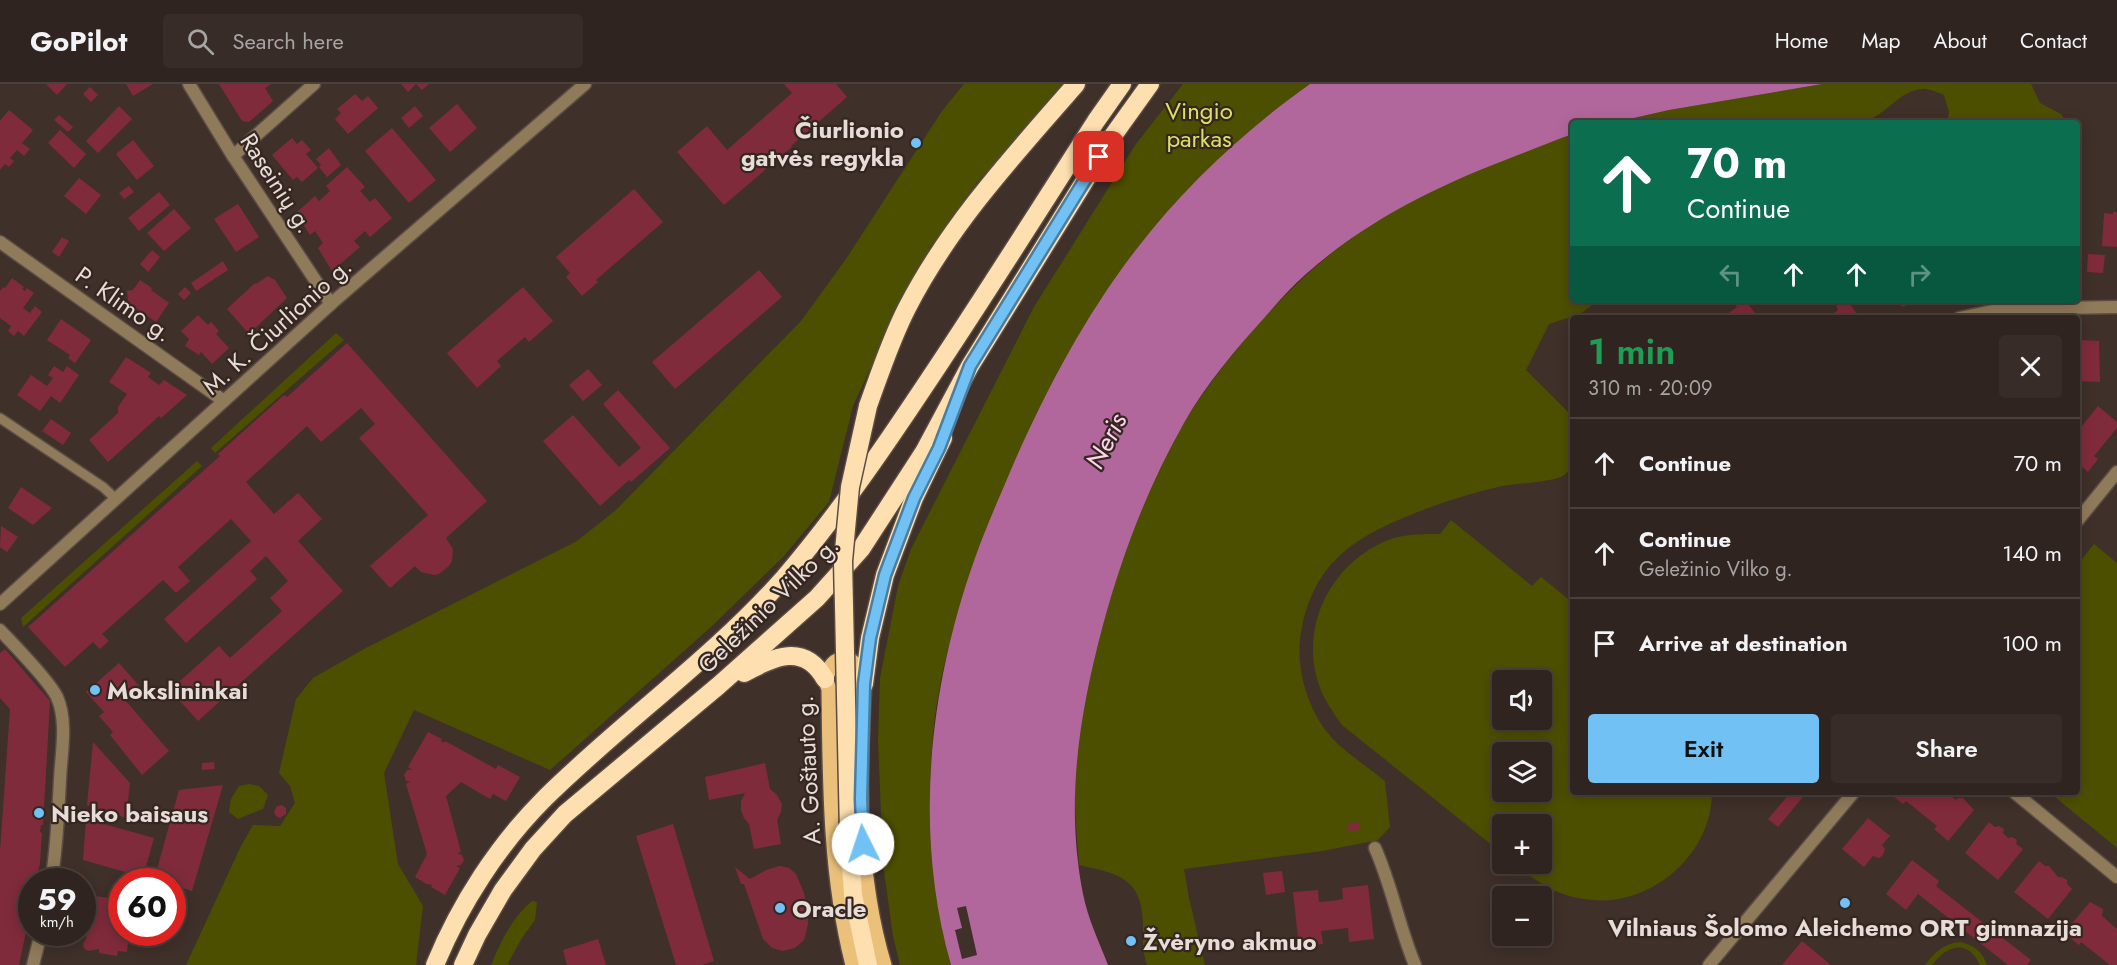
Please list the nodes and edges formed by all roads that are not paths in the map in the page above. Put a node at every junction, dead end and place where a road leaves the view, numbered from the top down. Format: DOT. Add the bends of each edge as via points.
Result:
graph roads {
  1 [pos="189,84"];
  2 [pos="314,84"];
  3 [pos="585,84"];
  4 [pos="1076,84"];
  5 [pos="1122,84"];
  6 [pos="1150,84"];
  7 [pos="233,156"];
  8 [pos="0,242"];
  9 [pos="331,304"];
  10 [pos="2117,307"];
  11 [pos="1973,315"];
  12 [pos="970,366"];
  13 [pos="224,401"];
  14 [pos="0,418"];
  15 [pos="2117,472"];
  16 [pos="116,499"];
  17 [pos="2080,518"];
  18 [pos="0,604"];
  19 [pos="0,630"];
  20 [pos="825,679"];
  21 [pos="864,684"];
  22 [pos="718,686"];
  23 [pos="1851,795"];
  24 [pos="2018,795"];
  25 [pos="1375,848"];
  26 [pos="52,868"];
  27 [pos="2117,877"];
  28 [pos="38,946"];
  29 [pos="33,965"];
  30 [pos="435,965"];
  31 [pos="463,965"];
  32 [pos="853,965"];
  33 [pos="868,965"];
  34 [pos="884,965"];
  35 [pos="1415,965"];
  36 [pos="1709,965"];
  1 -- 7 [label="street, Raseinių g."];
  2 -- 7 [label="street"];
  3 -- 9 [label="street, M. K. Čiurlionio g."];
  4 -- 33 [label="highway, bridge" via="959,224 924,277 891,342 868,406 850,487 843,561 849,833 853,895"];
  5 -- 30 [label="highway, Geležinio Vilko g." via="880,454 825,528 732,630 544,800 479,881"];
  6 -- 12 [label="highway, Geležinio Vilko g." via="1112,137"];
  7 -- 9 [label="street, Raseinių g."];
  8 -- 13 [label="street, P. Klimo g."];
  9 -- 13 [label="street, M. K. Čiurlionio g."];
  10 -- 11 [label="street" via="2002,309"];
  12 -- 21 [label="highway" via="885,575"];
  12 -- 22 [label="highway, Geležinio Vilko g." via="924,452 861,549 817,598"];
  13 -- 16 [label="street, M. K. Čiurlionio g."];
  14 -- 16 [label="lane"];
  15 -- 17 [label="street"];
  16 -- 18 [label="street, M. K. Čiurlionio g."];
  19 -- 26 [label="street" via="57,696 61,712"];
  20 -- 21 [label="main road" via="831,665 848,658 859,668"];
  20 -- 22 [label="highway" via="813,663 793,656 772,658"];
  20 -- 32 [label="main road, A. Goštauto g." via="829,689 832,836"];
  21 -- 34 [label="main road" via="861,799 865,866"];
  22 -- 31 [label="highway, Geležinio Vilko g." via="565,814 533,849 503,890"];
  23 -- 36 [label="street"];
  24 -- 27 [label="street"];
  25 -- 35 [label="street"];
  28 -- 29 [label="street"];
}
